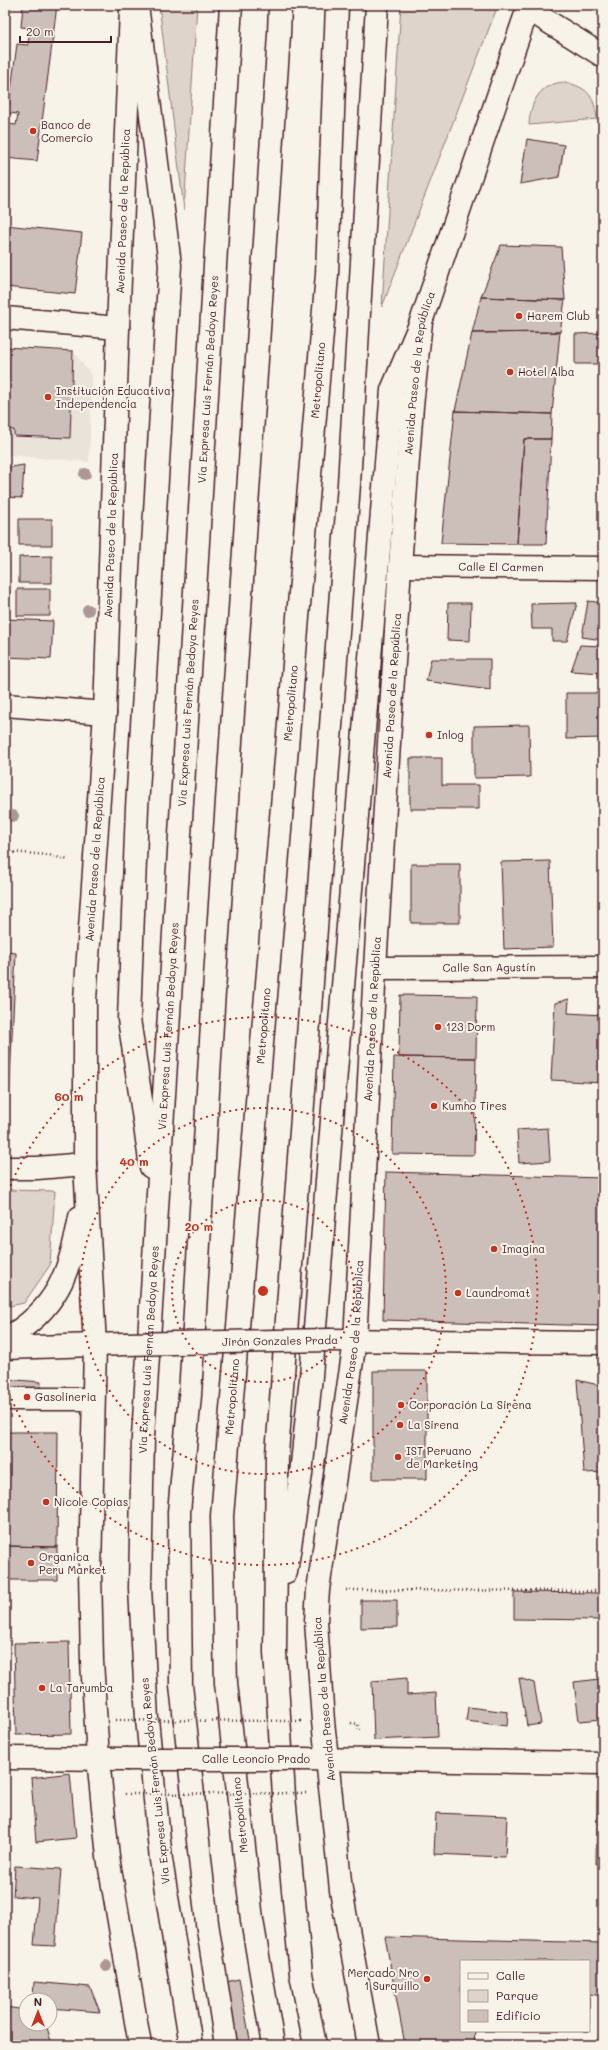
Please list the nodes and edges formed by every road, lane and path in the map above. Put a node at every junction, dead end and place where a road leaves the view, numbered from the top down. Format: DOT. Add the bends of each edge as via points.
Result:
graph roads {
  1 [pos="132,5"];
  2 [pos="137,5"];
  3 [pos="231,5"];
  4 [pos="280,5"];
  5 [pos="337,5"];
  6 [pos="377,5"];
  7 [pos="528,7"];
  8 [pos="603,56"];
  9 [pos="5,318"];
  10 [pos="421,322"];
  11 [pos="118,328"];
  12 [pos="400,566"];
  13 [pos="603,568"];
  14 [pos="5,705"];
  15 [pos="105,712"];
  16 [pos="10,852"];
  17 [pos="94,867"];
  18 [pos="603,967"];
  19 [pos="375,968"];
  20 [pos="85,1164"];
  21 [pos="5,1168"];
  22 [pos="86,1186"];
  23 [pos="157,1210"];
  24 [pos="5,1338"];
  25 [pos="355,1340"];
  26 [pos="603,1343"];
  27 [pos="95,1345"];
  28 [pos="5,1348"];
  29 [pos="5,1399"];
  30 [pos="93,1399"];
  31 [pos="318,1590"];
  32 [pos="603,1590"];
  33 [pos="275,1652"];
  34 [pos="116,1720"];
  35 [pos="302,1721"];
  36 [pos="5,1758"];
  37 [pos="98,1758"];
  38 [pos="328,1759"];
  39 [pos="603,1763"];
  40 [pos="306,1793"];
  41 [pos="125,1794"];
  42 [pos="140,2045"];
  43 [pos="191,2045"];
  44 [pos="226,2045"];
  45 [pos="273,2045"];
  46 [pos="315,2045"];
  47 [pos="369,2045"];
  1 -- 11 [label="main road, Avenida Paseo de la República"];
  2 -- 23 [label="main road" via="170,265 137,808 128,1019"];
  3 -- 23 [label="main road, Vía Expresa Luis Fernán Bedoya Reyes"];
  4 -- 44 [label="main road" via="213,999 190,1395 179,1512 181,1685 207,1923"];
  5 -- 45 [label="main road, Metropolitano" via="327,274 222,1516 226,1682 252,1920"];
  6 -- 33 [label="main road" via="349,484 277,1454"];
  7 -- 8 [label="main road"];
  7 -- 10 [label="main road, Avenida Paseo de la República"];
  9 -- 11 [label="main road"];
  10 -- 12 [label="main road, Avenida Paseo de la República"];
  10 -- 33 [label="main road" via="392,390 312,1376 301,1474"];
  11 -- 15 [label="main road, Avenida Paseo de la República"];
  12 -- 13 [label="main road, Calle El Carmen"];
  12 -- 19 [label="main road, Avenida Paseo de la República"];
  14 -- 15 [label="main road"];
  15 -- 17 [label="main road, Avenida Paseo de la República"];
  16 -- 17 [label="path" via="49,855"];
  17 -- 20 [label="main road, Avenida Paseo de la República" via="85,1000"];
  18 -- 19 [label="main road, Calle San Agustín"];
  19 -- 25 [label="main road, Avenida Paseo de la República"];
  20 -- 21 [label="main road"];
  20 -- 22 [label="main road, Avenida Paseo de la República"];
  22 -- 24 [label="main road" via="75,1242 60,1285 40,1312"];
  22 -- 27 [label="main road, Avenida Paseo de la República"];
  23 -- 43 [label="main road, Vía Expresa Luis Fernán Bedoya Reyes" via="143,1437 140,1588 147,1719 161,1860"];
  25 -- 26 [label="main road, Jirón Gonzales Prada"];
  25 -- 27 [label="main road, Jirón Gonzales Prada, bridge"];
  25 -- 31 [label="main road, Avenida Paseo de la República"];
  27 -- 28 [label="main road, Jirón Gonzales Prada"];
  27 -- 30 [label="main road, Avenida Paseo de la República"];
  29 -- 30 [label="main road"];
  30 -- 37 [label="main road, Avenida Paseo de la República" via="91,1594"];
  31 -- 32 [label="path"];
  31 -- 38 [label="main road, Avenida Paseo de la República" via="316,1621"];
  33 -- 46 [label="main road" via="284,1796 301,1974"];
  34 -- 35 [label="path, bridge"];
  36 -- 37 [label="main road, Calle Leoncio Prado"];
  37 -- 38 [label="main road, Calle Leoncio Prado, bridge"];
  37 -- 42 [label="main road, Avenida Paseo de la República" via="108,1857"];
  38 -- 39 [label="main road, Calle Leoncio Prado"];
  38 -- 47 [label="main road, Avenida Paseo de la República" via="341,1890"];
  40 -- 41 [label="path, bridge"];
}
